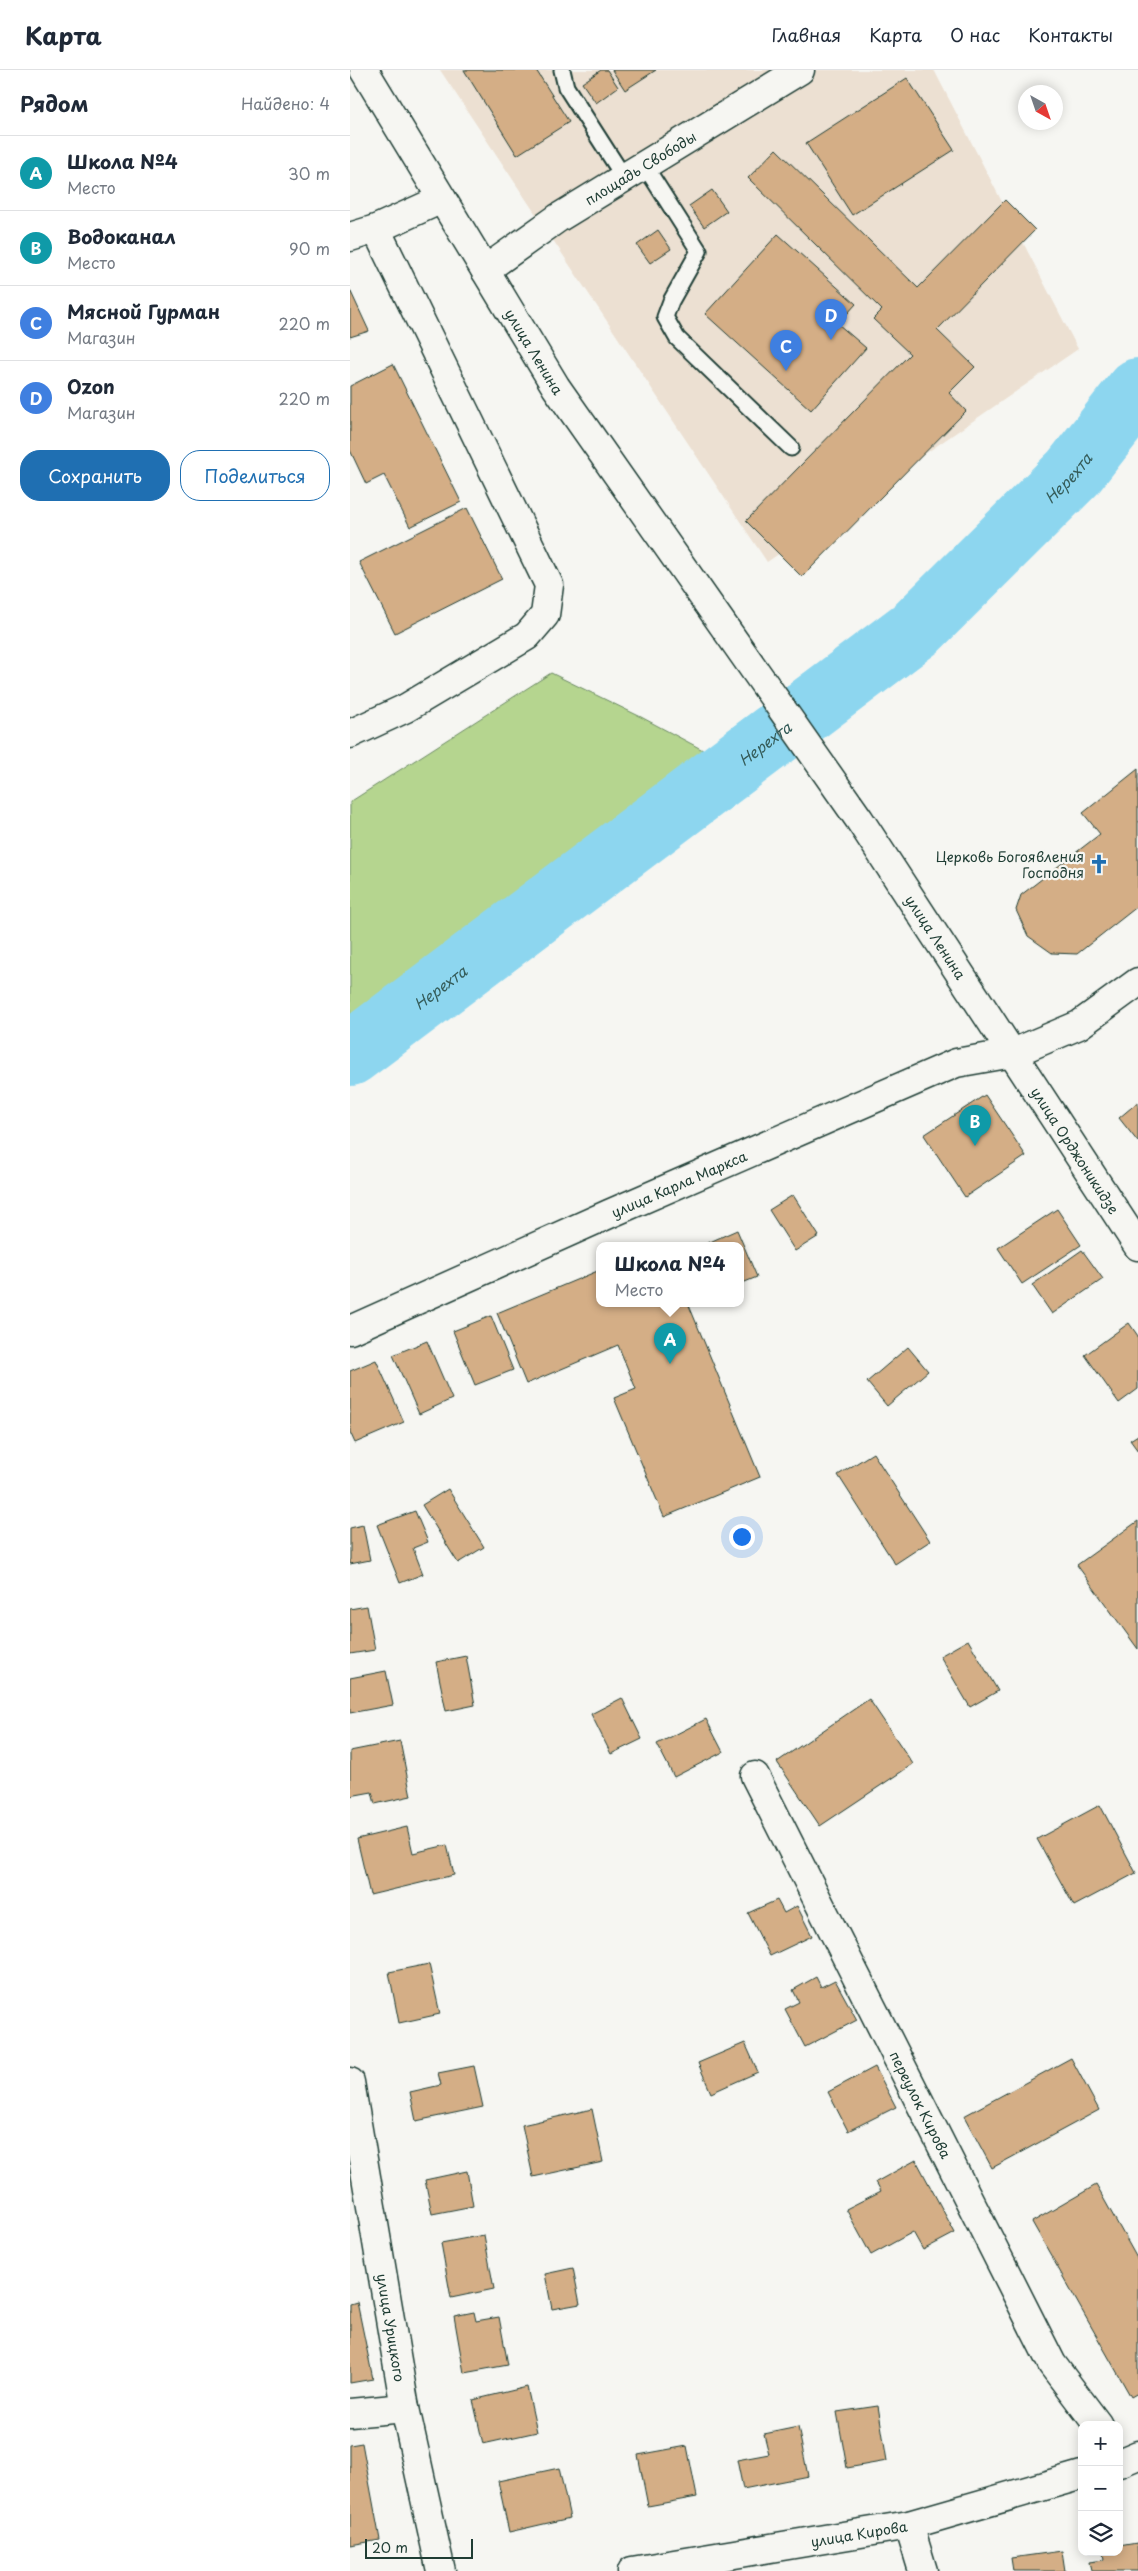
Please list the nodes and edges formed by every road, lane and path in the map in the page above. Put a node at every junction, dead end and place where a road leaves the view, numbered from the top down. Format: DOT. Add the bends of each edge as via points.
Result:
graph roads {
  1 [pos="364,70"];
  2 [pos="562,70"];
  3 [pos="800,70"];
  4 [pos="635,172"];
  5 [pos="442,199"];
  6 [pos="376,229"];
  7 [pos="350,237"];
  8 [pos="485,270"];
  9 [pos="790,448"];
  10 [pos="350,734"];
  11 [pos="1138,982"];
  12 [pos="1013,1053"];
  13 [pos="1138,1246"];
  14 [pos="350,1330"];
  15 [pos="755,1776"];
  16 [pos="350,2082"];
  17 [pos="405,2408"];
  18 [pos="350,2413"];
  19 [pos="1095,2421"];
  20 [pos="1078,2475"];
  21 [pos="909,2525"];
  22 [pos="441,2571"];
  23 [pos="632,2571"];
  24 [pos="923,2571"];
  1 -- 5 [label="street, улица Ленина"];
  2 -- 4 [label="lane" via="566,87"];
  3 -- 4 [label="street, площадь Свободы"];
  4 -- 8 [label="street, площадь Свободы" via="558,218"];
  4 -- 9 [label="lane" via="699,251 670,301 665,317 677,338"];
  5 -- 6 [label="street"];
  5 -- 8 [label="street, улица Ленина"];
  6 -- 7 [label="street"];
  6 -- 10 [label="street" via="549,586 545,615 527,636 406,708"];
  8 -- 12 [label="street, улица Ленина" via="556,387 859,819"];
  11 -- 12 [label="street, улица Карла Маркса" via="1079,1025"];
  12 -- 13 [label="street, улица Орджоникидзе"];
  12 -- 14 [label="street, улица Карла Маркса" via="956,1063"];
  15 -- 19 [label="street, переулок Кирова" via="1052,2364"];
  16 -- 17 [label="street, улица Урицкого"];
  17 -- 18 [label="street"];
  17 -- 22 [label="street, улица Урицкого"];
  20 -- 21 [label="street, улица Кирова"];
  21 -- 23 [label="street, улица Кирова"];
  21 -- 24 [label="street"];
}
